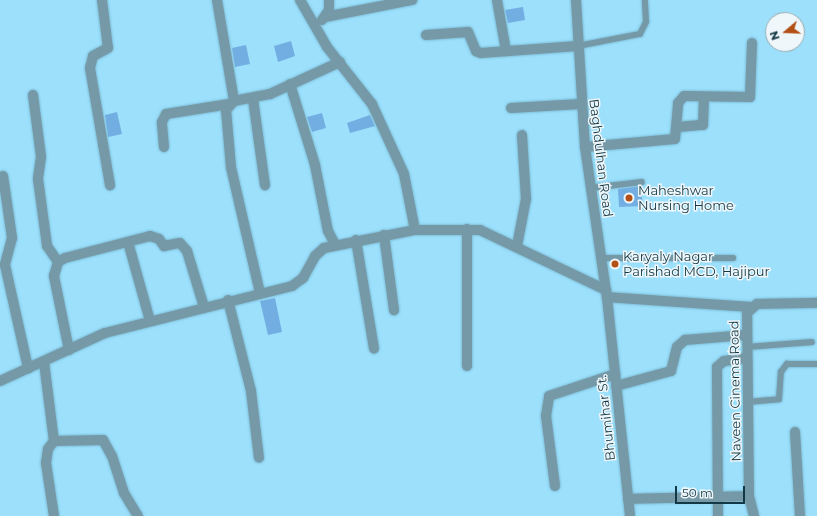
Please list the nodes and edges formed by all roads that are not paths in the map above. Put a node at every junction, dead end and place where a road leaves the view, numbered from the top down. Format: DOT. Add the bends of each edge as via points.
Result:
graph roads {
  1 [pos="102,0"];
  2 [pos="216,0"];
  3 [pos="300,0"];
  4 [pos="329,0"];
  5 [pos="412,0"];
  6 [pos="497,0"];
  7 [pos="576,0"];
  8 [pos="645,0"];
  9 [pos="326,17"];
  10 [pos="315,28"];
  11 [pos="426,35"];
  12 [pos="752,43"];
  13 [pos="578,46"];
  14 [pos="506,51"];
  15 [pos="340,62"];
  16 [pos="290,84"];
  17 [pos="33,95"];
  18 [pos="704,97"];
  19 [pos="253,99"];
  20 [pos="231,103"];
  21 [pos="581,104"];
  22 [pos="511,108"];
  23 [pos="678,127"];
  24 [pos="522,135"];
  25 [pos="164,147"];
  26 [pos="585,147"];
  27 [pos="2,176"];
  28 [pos="642,182"];
  29 [pos="110,185"];
  30 [pos="265,185"];
  31 [pos="590,188"];
  32 [pos="467,229"];
  33 [pos="415,230"];
  34 [pos="384,235"];
  35 [pos="356,240"];
  36 [pos="128,242"];
  37 [pos="335,244"];
  38 [pos="517,246"];
  39 [pos="601,258"];
  40 [pos="733,258"];
  41 [pos="58,262"];
  42 [pos="260,293"];
  43 [pos="606,294"];
  44 [pos="228,300"];
  45 [pos="817,303"];
  46 [pos="204,307"];
  47 [pos="394,310"];
  48 [pos="748,310"];
  49 [pos="609,318"];
  50 [pos="150,321"];
  51 [pos="746,335"];
  52 [pos="812,342"];
  53 [pos="746,347"];
  54 [pos="374,349"];
  55 [pos="69,350"];
  56 [pos="746,358"];
  57 [pos="44,362"];
  58 [pos="817,364"];
  59 [pos="467,366"];
  60 [pos="28,368"];
  61 [pos="614,374"];
  62 [pos="0,381"];
  63 [pos="616,386"];
  64 [pos="747,402"];
  65 [pos="795,432"];
  66 [pos="54,441"];
  67 [pos="260,458"];
  68 [pos="555,486"];
  69 [pos="749,496"];
  70 [pos="718,497"];
  71 [pos="628,499"];
  72 [pos="54,516"];
  73 [pos="138,516"];
  74 [pos="630,516"];
  75 [pos="718,516"];
  76 [pos="754,516"];
  77 [pos="800,516"];
  1 -- 29 [label="street" via="108,48 93,56 90,68"];
  2 -- 20 [label="street"];
  3 -- 10 [label="street"];
  4 -- 9 [label="street"];
  5 -- 9 [label="street"];
  6 -- 14 [label="street"];
  7 -- 13 [label="street, Baghdulhan Road"];
  8 -- 13 [label="lane" via="646,22 640,34"];
  9 -- 10 [label="street"];
  10 -- 15 [label="street"];
  11 -- 14 [label="street" via="468,32 476,51"];
  12 -- 18 [label="street" via="750,98"];
  13 -- 14 [label="street"];
  13 -- 21 [label="street, Baghdulhan Road"];
  15 -- 16 [label="street"];
  15 -- 33 [label="street" via="372,104 388,136 411,198"];
  16 -- 19 [label="street"];
  16 -- 37 [label="street" via="315,165 328,231"];
  17 -- 41 [label="street" via="41,157 38,179 47,246"];
  18 -- 23 [label="street" via="703,125"];
  18 -- 23 [label="street" via="690,95 680,98"];
  19 -- 20 [label="street"];
  19 -- 30 [label="street"];
  20 -- 25 [label="street" via="166,114 162,122"];
  20 -- 42 [label="street" via="225,119 231,167"];
  21 -- 22 [label="street"];
  21 -- 26 [label="street, Baghdulhan Road"];
  23 -- 26 [label="street" via="678,136 670,141"];
  24 -- 38 [label="street" via="526,199"];
  26 -- 31 [label="street, Baghdulhan Road"];
  27 -- 60 [label="street" via="12,238 5,265"];
  28 -- 31 [label="lane"];
  31 -- 39 [label="street, Baghdulhan Road"];
  32 -- 33 [label="street"];
  32 -- 38 [label="street" via="495,235"];
  32 -- 59 [label="street"];
  33 -- 34 [label="street"];
  34 -- 35 [label="street"];
  34 -- 47 [label="street"];
  35 -- 37 [label="street"];
  35 -- 54 [label="street"];
  36 -- 41 [label="street"];
  36 -- 46 [label="street" via="155,236 164,246 184,246"];
  36 -- 50 [label="street"];
  37 -- 42 [label="street" via="315,256 303,278 292,286"];
  38 -- 43 [label="street"];
  39 -- 40 [label="lane"];
  39 -- 43 [label="street, Baghdulhan Road"];
  41 -- 55 [label="street" via="54,276"];
  42 -- 44 [label="street"];
  43 -- 48 [label="street"];
  43 -- 49 [label="street, Baghdulhan Road"];
  44 -- 46 [label="street"];
  44 -- 67 [label="street" via="250,391"];
  45 -- 48 [label="street" via="766,304"];
  46 -- 50 [label="street"];
  48 -- 51 [label="street, Naveen Cinema Road"];
  49 -- 61 [label="street, Bhumihar St."];
  50 -- 55 [label="street" via="105,333"];
  51 -- 53 [label="street, Naveen Cinema Road"];
  51 -- 63 [label="street" via="685,340 677,348 671,371"];
  52 -- 53 [label="lane"];
  53 -- 56 [label="street, Naveen Cinema Road"];
  55 -- 57 [label="street"];
  56 -- 64 [label="street, Naveen Cinema Road"];
  56 -- 70 [label="street" via="724,361 717,367"];
  57 -- 60 [label="street"];
  57 -- 66 [label="street"];
  58 -- 64 [label="lane" via="788,364 781,372 779,399"];
  60 -- 62 [label="street"];
  61 -- 63 [label="street, Bhumihar St."];
  61 -- 68 [label="street" via="549,396 546,416"];
  63 -- 71 [label="street, Bhumihar St."];
  64 -- 69 [label="street, Naveen Cinema Road"];
  65 -- 77 [label="street"];
  66 -- 72 [label="street" via="48,449 46,463"];
  66 -- 73 [label="street" via="103,440 112,456 124,493"];
  69 -- 70 [label="street"];
  69 -- 76 [label="street, Naveen Cinema Road"];
  70 -- 71 [label="street"];
  70 -- 75 [label="street"];
  71 -- 74 [label="street, Bhumihar St."];
}
